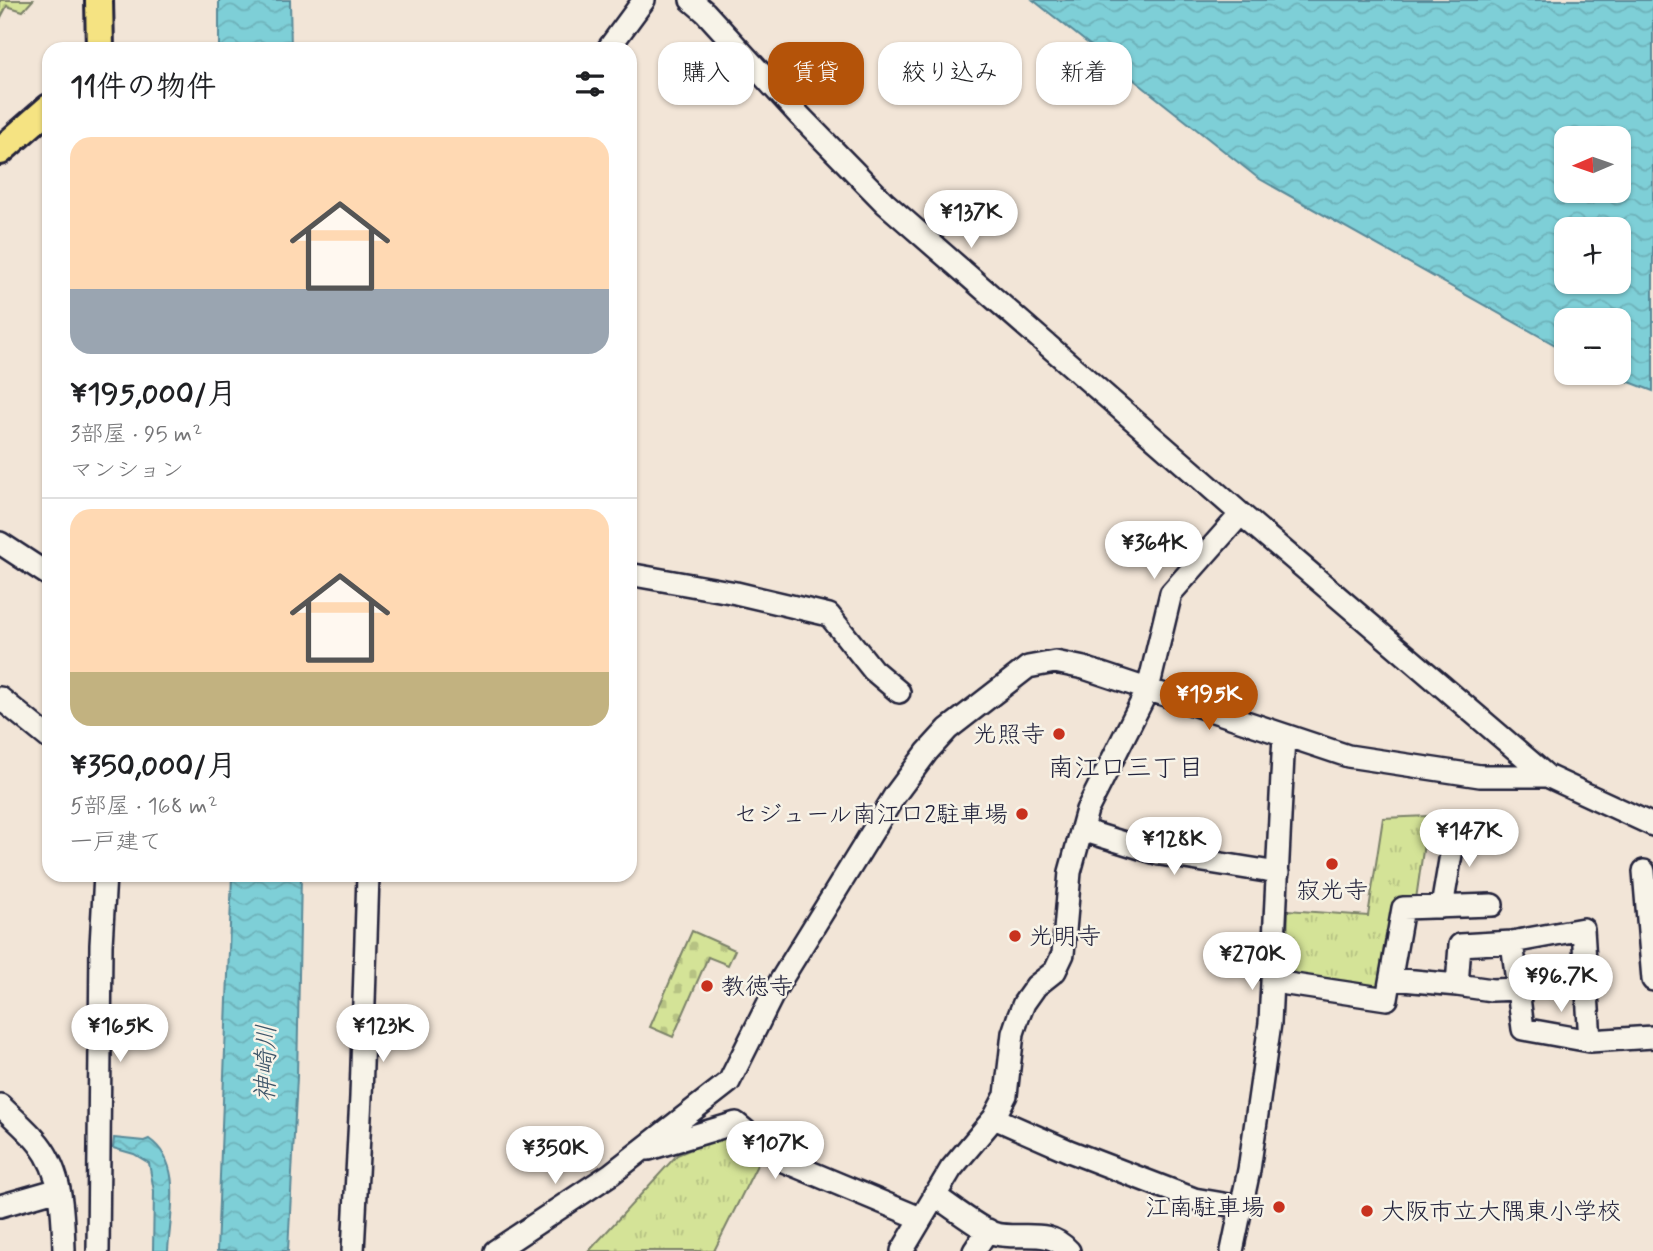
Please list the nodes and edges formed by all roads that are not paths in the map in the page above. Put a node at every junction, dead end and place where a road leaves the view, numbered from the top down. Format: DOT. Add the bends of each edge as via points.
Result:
graph roads {
  1 [pos="99,0"];
  2 [pos="644,0"];
  3 [pos="691,0"];
  4 [pos="100,42"];
  5 [pos="613,42"];
  6 [pos="42,114"];
  7 [pos="0,151"];
  8 [pos="1241,514"];
  9 [pos="0,543"];
  10 [pos="42,570"];
  11 [pos="637,576"];
  12 [pos="1148,689"];
  13 [pos="899,692"];
  14 [pos="0,698"];
  15 [pos="42,732"];
  16 [pos="1284,735"];
  17 [pos="1547,776"];
  18 [pos="1653,825"];
  19 [pos="1082,830"];
  20 [pos="1477,844"];
  21 [pos="1644,871"];
  22 [pos="1278,873"];
  23 [pos="105,882"];
  24 [pos="369,882"];
  25 [pos="1492,905"];
  26 [pos="1442,907"];
  27 [pos="1512,942"];
  28 [pos="1392,979"];
  29 [pos="1653,980"];
  30 [pos="1274,982"];
  31 [pos="1457,985"];
  32 [pos="1518,989"];
  33 [pos="1653,1037"];
  34 [pos="1590,1041"];
  35 [pos="0,1105"];
  36 [pos="994,1118"];
  37 [pos="637,1153"];
  38 [pos="60,1189"];
  39 [pos="934,1195"];
  40 [pos="0,1206"];
  41 [pos="1241,1207"];
  42 [pos="920,1218"];
  43 [pos="988,1230"];
  44 [pos="64,1251"];
  45 [pos="98,1251"];
  46 [pos="353,1251"];
  47 [pos="495,1251"];
  48 [pos="902,1251"];
  49 [pos="974,1251"];
  50 [pos="1069,1251"];
  51 [pos="1232,1251"];
  1 -- 4 [label="main road"];
  2 -- 5 [label="street"];
  3 -- 8 [label="street" via="885,203"];
  6 -- 7 [label="main road"];
  8 -- 12 [label="street" via="1171,593"];
  8 -- 17 [label="street"];
  9 -- 10 [label="street"];
  11 -- 13 [label="street" via="829,615 873,670"];
  12 -- 16 [label="street"];
  12 -- 19 [label="street" via="1087,810"];
  12 -- 37 [label="street" via="1055,662 1028,667 948,729 895,795 776,988 729,1083"];
  14 -- 15 [label="street"];
  16 -- 17 [label="street" via="1348,756 1480,776"];
  16 -- 22 [label="street"];
  17 -- 18 [label="street"];
  19 -- 22 [label="street" via="1160,854"];
  19 -- 36 [label="street" via="1070,872 1063,954 1055,971 1024,1003 1013,1033 1006,1095"];
  20 -- 26 [label="street" via="1454,832"];
  21 -- 29 [label="street"];
  22 -- 30 [label="street"];
  23 -- 45 [label="street"];
  24 -- 46 [label="street"];
  25 -- 26 [label="street"];
  26 -- 28 [label="street" via="1403,908"];
  27 -- 31 [label="street" via="1460,945"];
  27 -- 32 [label="street"];
  27 -- 34 [label="street" via="1583,929"];
  28 -- 30 [label="street" via="1387,999"];
  28 -- 31 [label="street"];
  30 -- 41 [label="street" via="1263,1084"];
  31 -- 32 [label="street"];
  32 -- 34 [label="street" via="1522,1029"];
  33 -- 34 [label="street"];
  35 -- 38 [label="street" via="45,1152"];
  36 -- 39 [label="street"];
  36 -- 41 [label="street" via="1194,1199"];
  37 -- 42 [label="street" via="736,1124 781,1160"];
  37 -- 47 [label="street"];
  38 -- 40 [label="street"];
  38 -- 44 [label="street"];
  39 -- 42 [label="street"];
  39 -- 43 [label="street"];
  41 -- 51 [label="street"];
  42 -- 48 [label="street"];
  43 -- 49 [label="street"];
  43 -- 50 [label="street" via="1031,1234 1061,1242"];
}
